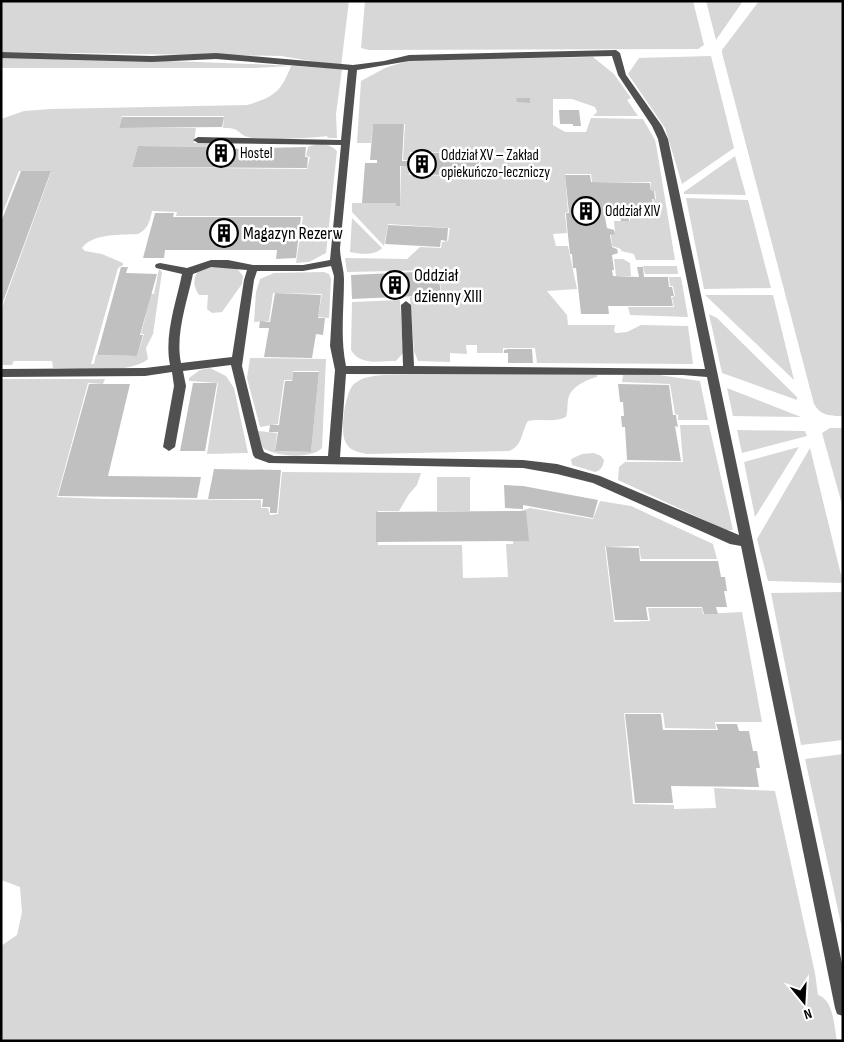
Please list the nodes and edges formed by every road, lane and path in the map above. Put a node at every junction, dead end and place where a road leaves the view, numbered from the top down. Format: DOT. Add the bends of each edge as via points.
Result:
graph roads {
  1 [pos="1,55"];
  2 [pos="352,68"];
  3 [pos="198,140"];
  4 [pos="345,143"];
  5 [pos="335,262"];
  6 [pos="160,266"];
  7 [pos="253,268"];
  8 [pos="188,272"];
  9 [pos="406,305"];
  10 [pos="236,360"];
  11 [pos="176,369"];
  12 [pos="341,370"];
  13 [pos="409,371"];
  14 [pos="711,373"];
  15 [pos="1,374"];
  16 [pos="169,447"];
  17 [pos="334,462"];
  18 [pos="746,541"];
  19 [pos="843,1008"];
  1 -- 2 [label="lane" via="152,59 216,56"];
  2 -- 4 [label="lane"];
  2 -- 14 [label="lane" via="409,58 616,54 622,74 657,126 662,139"];
  3 -- 4 [label="lane"];
  4 -- 5 [label="lane"];
  5 -- 7 [label="lane" via="303,268"];
  5 -- 12 [label="lane" via="339,276 336,346"];
  6 -- 8 [label="lane"];
  7 -- 8 [label="lane" via="208,264"];
  7 -- 10 [label="lane"];
  8 -- 11 [label="lane" via="174,338"];
  9 -- 13 [label="lane"];
  10 -- 11 [label="lane"];
  10 -- 17 [label="lane" via="259,455 273,460"];
  11 -- 15 [label="lane"];
  11 -- 16 [label="lane" via="180,386"];
  12 -- 13 [label="lane"];
  12 -- 17 [label="lane"];
  13 -- 14 [label="lane"];
  14 -- 18 [label="lane"];
  17 -- 18 [label="lane" via="523,464 557,469 610,484 734,540"];
  18 -- 19 [label="lane"];
}
